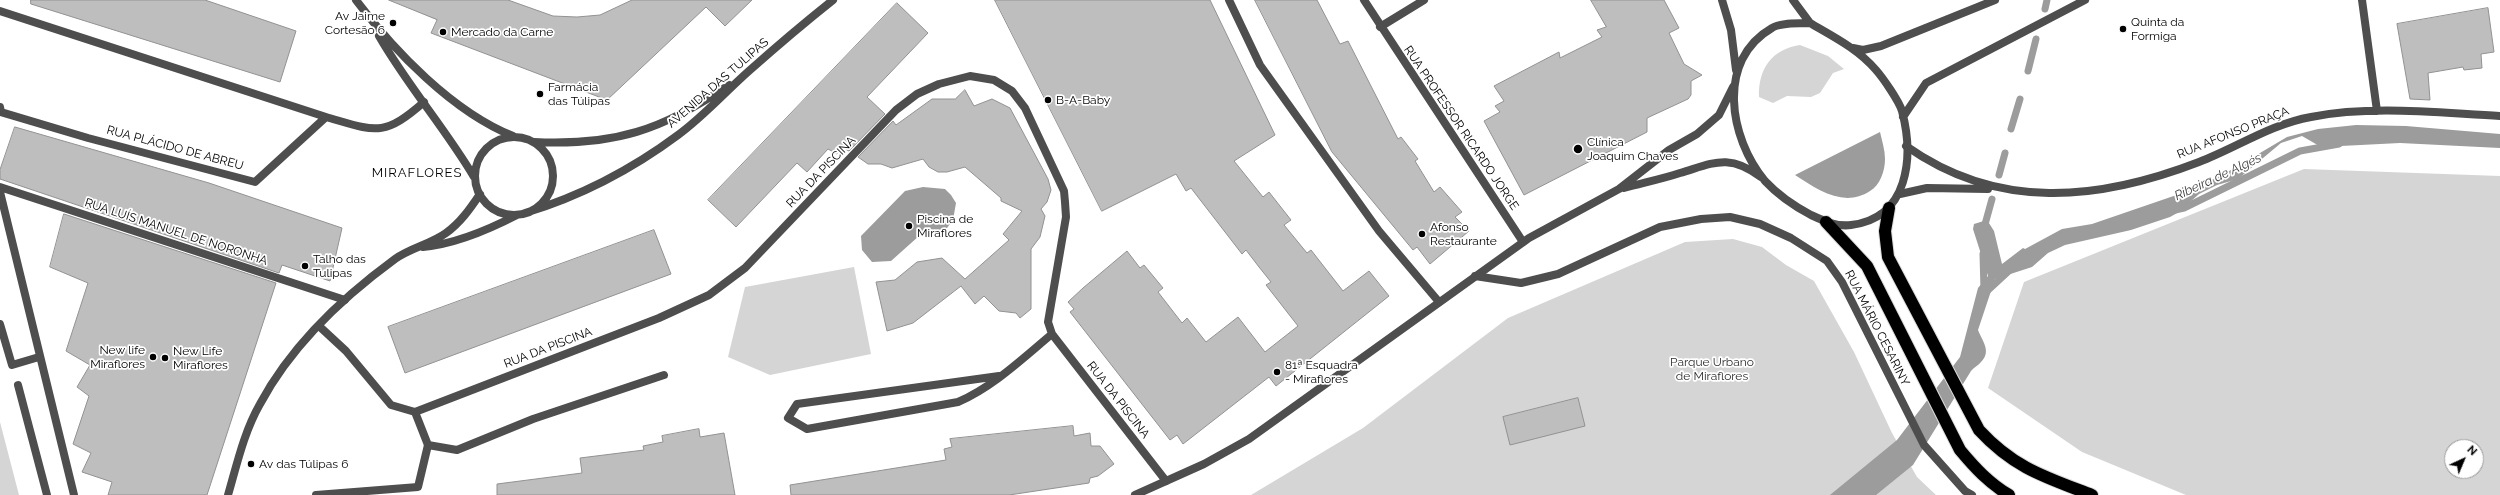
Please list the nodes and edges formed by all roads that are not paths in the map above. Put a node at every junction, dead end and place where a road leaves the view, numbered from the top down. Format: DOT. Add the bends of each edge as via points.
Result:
graph roads {
  1 [pos="356,0"];
  2 [pos="833,0"];
  3 [pos="1229,0"];
  4 [pos="1364,0"];
  5 [pos="1424,0"];
  6 [pos="1722,0"];
  7 [pos="1793,0"];
  8 [pos="1995,0"];
  9 [pos="2085,0"];
  10 [pos="2362,0"];
  11 [pos="0,11"];
  12 [pos="369,18"];
  13 [pos="1810,23"];
  14 [pos="1380,27"];
  15 [pos="1853,48"];
  16 [pos="749,70"];
  17 [pos="1736,70"];
  18 [pos="1733,87"];
  19 [pos="424,102"];
  20 [pos="0,107"];
  21 [pos="2377,110"];
  22 [pos="2500,116"];
  23 [pos="326,117"];
  24 [pos="1903,118"];
  25 [pos="514,136"];
  26 [pos="534,142"];
  27 [pos="1906,146"];
  28 [pos="474,177"];
  29 [pos="1764,180"];
  30 [pos="0,187"];
  31 [pos="1619,189"];
  32 [pos="2001,189"];
  33 [pos="0,192"];
  34 [pos="480,194"];
  35 [pos="1900,194"];
  36 [pos="1889,208"];
  37 [pos="525,213"];
  38 [pos="517,215"];
  39 [pos="1826,222"];
  40 [pos="1523,242"];
  41 [pos="418,247"];
  42 [pos="1474,276"];
  43 [pos="345,300"];
  44 [pos="1439,302"];
  45 [pos="0,324"];
  46 [pos="319,326"];
  47 [pos="1052,334"];
  48 [pos="38,357"];
  49 [pos="664,375"];
  50 [pos="999,376"];
  51 [pos="18,385"];
  52 [pos="416,412"];
  53 [pos="428,445"];
  54 [pos="1166,481"];
  55 [pos="47,495"];
  56 [pos="74,495"];
  57 [pos="228,495"];
  58 [pos="316,495"];
  59 [pos="1135,495"];
  60 [pos="1972,495"];
  61 [pos="2009,495"];
  62 [pos="2092,495"];
  1 -- 12 [label="street"];
  2 -- 16 [label="street, AVENIDA DAS TULIPAS"];
  3 -- 44 [label="street" via="1260,66 1379,231"];
  4 -- 14 [label="street, RUA PROFESSOR RICARDO JORGE"];
  5 -- 14 [label="street"];
  6 -- 17 [label="street" via="1731,30"];
  7 -- 13 [label="street"];
  8 -- 15 [label="street" via="1881,46 1863,50"];
  9 -- 24 [label="street" via="1926,83"];
  10 -- 21 [label="street"];
  11 -- 23 [label="street"];
  12 -- 19 [label="street" via="393,60"];
  12 -- 25 [label="street" via="380,32 450,97 495,129"];
  13 -- 15 [label="street"];
  13 -- 17 [label="street" via="1773,27 1749,46"];
  14 -- 40 [label="street, RUA PROFESSOR RICARDO JORGE"];
  15 -- 24 [label="street" via="1876,70 1902,109"];
  16 -- 26 [label="street" via="699,105 644,131 613,139 586,142"];
  16 -- 37 [label="street, AVENIDA DAS TULIPAS" via="702,116 643,159 573,198"];
  17 -- 18 [label="street"];
  18 -- 29 [label="street" via="1737,126 1742,141"];
  18 -- 31 [label="street" via="1719,115 1707,127 1669,150"];
  19 -- 23 [label="street" via="401,122 385,129 361,127"];
  19 -- 28 [label="street"];
  20 -- 23 [label="street, RUA PLÁCIDO DE ABREU" via="1,112 80,136 255,182"];
  21 -- 22 [label="street, RUA AFONSO PRAÇA"];
  21 -- 32 [label="street, RUA AFONSO PRAÇA" via="2341,112 2288,122 2198,162 2134,183 2092,192 2062,194"];
  24 -- 27 [label="street"];
  25 -- 26 [label="street"];
  25 -- 28 [label="street" via="490,144 479,158"];
  26 -- 37 [label="street" via="544,150 550,161 552,187 537,208"];
  27 -- 32 [label="street, RUA AFONSO PRAÇA" via="1951,173"];
  27 -- 35 [label="street" via="1906,163"];
  28 -- 34 [label="street"];
  29 -- 31 [label="street" via="1751,170 1735,163 1718,162 1698,165 1681,173"];
  29 -- 39 [label="street" via="1778,194"];
  30 -- 43 [label="street, RUA LUÍS MANUEL DE NORONHA"];
  31 -- 40 [label="street"];
  32 -- 35 [label="street, RUA AFONSO PRAÇA" via="1927,188"];
  33 -- 48 [label="street"];
  34 -- 38 [label="street" via="495,210"];
  34 -- 41 [label="street" via="458,223 446,234"];
  35 -- 36 [label="street"];
  36 -- 39 [label="street" via="1876,219 1863,224 1845,226"];
  36 -- 62 [label="highway" via="1885,231 1888,258 1980,430 1998,450 2022,466"];
  37 -- 38 [label="street"];
  38 -- 41 [label="street" via="453,242"];
  39 -- 61 [label="highway" via="1867,266 1960,450 1994,486"];
  40 -- 42 [label="street"];
  41 -- 43 [label="street" via="398,257 361,284"];
  42 -- 44 [label="street"];
  42 -- 60 [label="street, RUA MÁRIO CESARINY" via="1521,283 1558,274 1660,228 1701,219 1730,217 1760,224 1792,238 1827,261 1842,282 1924,445 1965,491"];
  43 -- 46 [label="street"];
  44 -- 54 [label="street" via="1249,439"];
  45 -- 48 [label="street" via="12,364"];
  46 -- 52 [label="street" via="346,351 391,405"];
  46 -- 57 [label="street" via="290,360 260,404 248,430"];
  47 -- 50 [label="street"];
  47 -- 52 [label="street, RUA DA PISCINA" via="1048,322 1066,217 1064,191 1025,108 1012,91 994,80 970,76 939,84 917,94 896,110 745,268 708,295 659,318"];
  47 -- 54 [label="street, RUA DA PISCINA"];
  48 -- 56 [label="street"];
  49 -- 53 [label="street" via="540,417 457,450"];
  50 -- 50 [label="street" via="973,396 958,402 807,429 788,418 797,404"];
  51 -- 55 [label="street"];
  52 -- 53 [label="street"];
  53 -- 58 [label="street" via="418,486"];
  54 -- 59 [label="street"];
}
